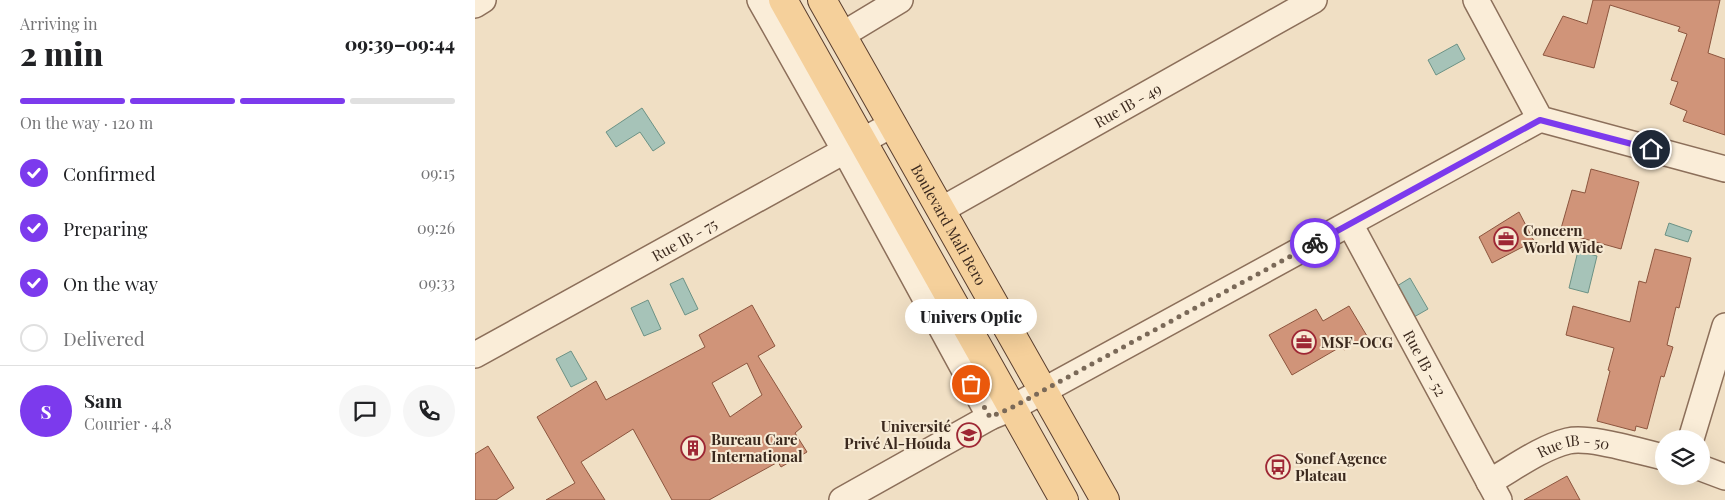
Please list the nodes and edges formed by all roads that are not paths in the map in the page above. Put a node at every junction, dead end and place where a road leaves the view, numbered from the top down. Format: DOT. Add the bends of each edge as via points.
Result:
graph roads {
  1 [pos="483,0"];
  2 [pos="760,0"];
  3 [pos="783,0"];
  4 [pos="822,0"];
  5 [pos="901,0"];
  6 [pos="1314,0"];
  7 [pos="1476,0"];
  8 [pos="475,5"];
  9 [pos="842,35"];
  10 [pos="1540,120"];
  11 [pos="893,124"];
  12 [pos="853,144"];
  13 [pos="1725,169"];
  14 [pos="941,210"];
  15 [pos="1350,224"];
  16 [pos="1725,326"];
  17 [pos="475,355"];
  18 [pos="1042,391"];
  19 [pos="1001,413"];
  20 [pos="1694,430"];
  21 [pos="1655,455"];
  22 [pos="1710,471"];
  23 [pos="1725,477"];
  24 [pos="1494,491"];
  25 [pos="842,500"];
  26 [pos="1064,500"];
  27 [pos="1105,500"];
  1 -- 8 [label="street"];
  2 -- 12 [label="street"];
  3 -- 12 [label="main road"];
  4 -- 9 [label="main road, Boulevard Mali Bero"];
  5 -- 9 [label="street"];
  6 -- 14 [label="street, Rue IB - 49"];
  7 -- 10 [label="street"];
  9 -- 11 [label="main road, Boulevard Mali Bero"];
  10 -- 13 [label="street"];
  10 -- 15 [label="street"];
  11 -- 12 [label="street, Rue IB - 75"];
  11 -- 14 [label="main road, Boulevard Mali Bero"];
  12 -- 17 [label="street, Rue IB - 75"];
  12 -- 19 [label="main road"];
  14 -- 18 [label="main road, Boulevard Mali Bero"];
  15 -- 18 [label="street"];
  15 -- 24 [label="street, Rue IB - 52"];
  16 -- 20 [label="street"];
  18 -- 19 [label="street"];
  18 -- 27 [label="main road, Boulevard Mali Bero"];
  19 -- 25 [label="street"];
  19 -- 26 [label="main road"];
  21 -- 24 [label="street, Rue IB - 50" via="1588,441 1570,441 1553,447"];
  22 -- 23 [label="street"];
}
